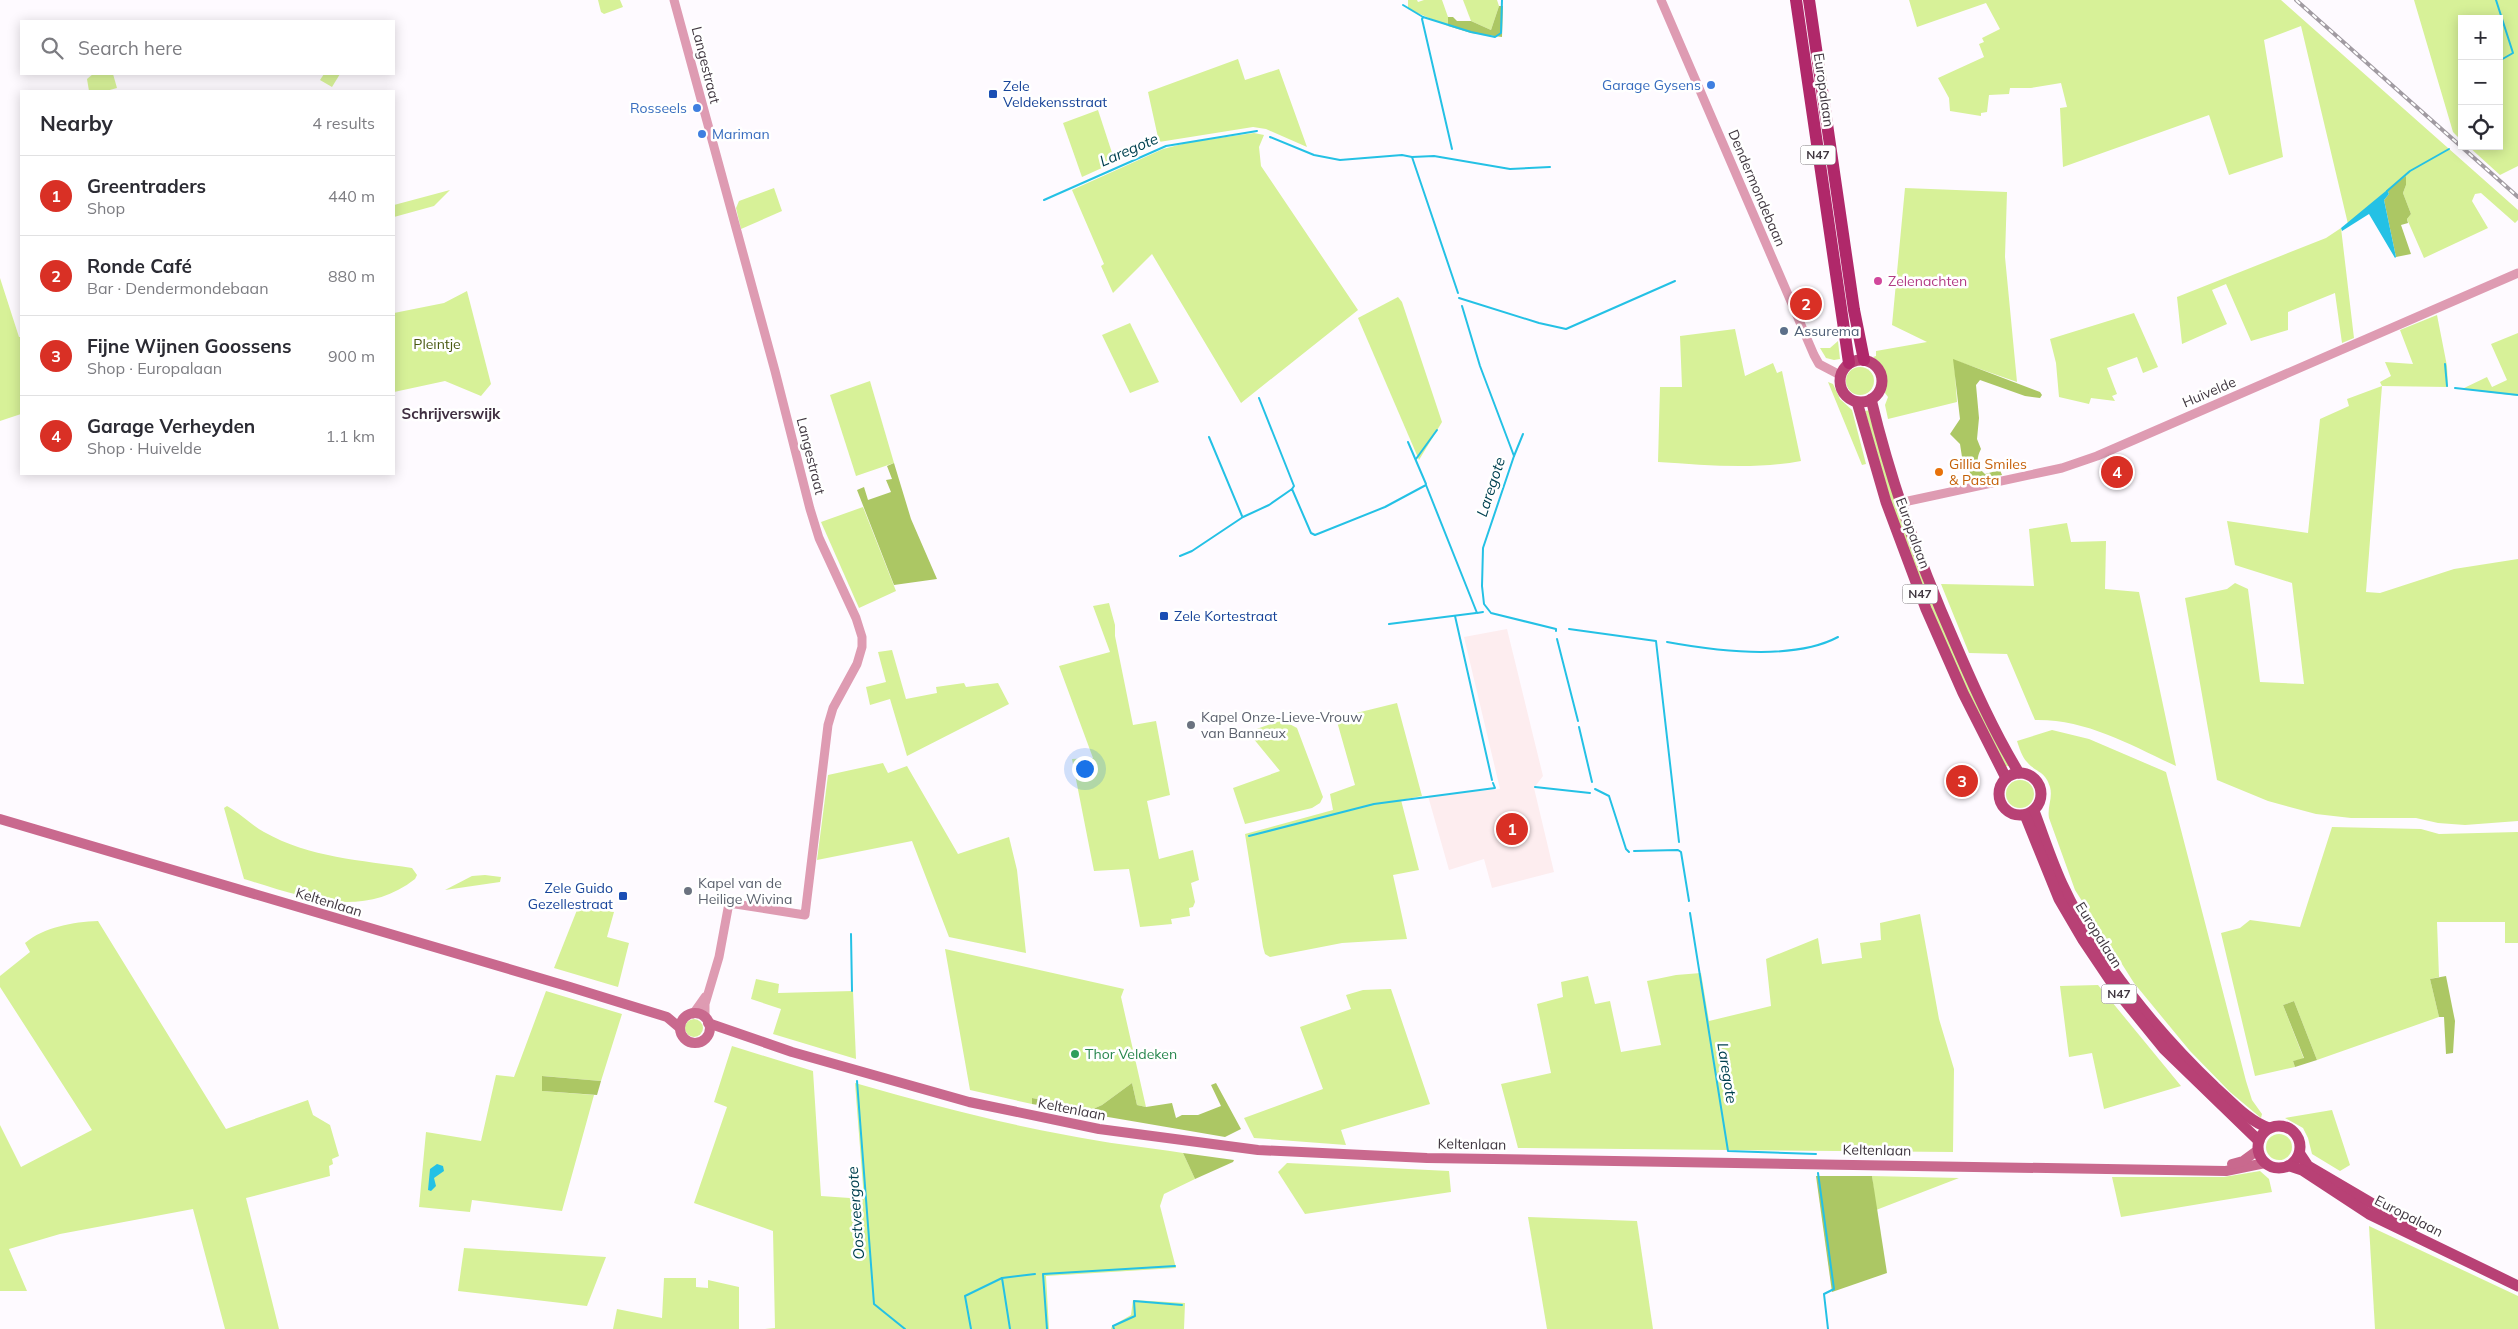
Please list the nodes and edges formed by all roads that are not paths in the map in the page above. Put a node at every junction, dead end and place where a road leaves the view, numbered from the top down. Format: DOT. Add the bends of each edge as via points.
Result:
graph roads {
  1 [pos="674,0"];
  2 [pos="1662,0"];
  3 [pos="1796,0"];
  4 [pos="1809,0"];
  5 [pos="2518,273"];
  6 [pos="1864,360"];
  7 [pos="1849,363"];
  8 [pos="1840,375"];
  9 [pos="1871,399"];
  10 [pos="1857,402"];
  11 [pos="1899,503"];
  12 [pos="2019,773"];
  13 [pos="2006,778"];
  14 [pos="2030,813"];
  15 [pos="0,819"];
  16 [pos="708,990"];
  17 [pos="650,1011"];
  18 [pos="691,1014"];
  19 [pos="707,1020"];
  20 [pos="680,1028"];
  21 [pos="706,1038"];
  22 [pos="750,1039"];
  23 [pos="2269,1128"];
  24 [pos="2258,1146"];
  25 [pos="2300,1154"];
  26 [pos="2264,1163"];
  27 [pos="2290,1166"];
  28 [pos="2207,1169"];
  29 [pos="2518,1281"];
  30 [pos="2518,1286"];
  1 -- 16 [label="street, Langestraat" via="810,509 819,538 862,637 857,664 833,708 828,725 805,915 729,903 719,957"];
  2 -- 8 [label="street, Dendermondebaan" via="1814,355 1819,364"];
  3 -- 7 [label="highway, Europalaan / N47"];
  4 -- 6 [label="highway, Europalaan / N47"];
  5 -- 11 [label="street, Huivelde" via="2097,456 2062,468"];
  6 -- 7 [label="main road"];
  6 -- 9 [label="main road" via="1877,368 1881,376 1879,391"];
  7 -- 8 [label="main road"];
  8 -- 10 [label="main road, Europalaan / N47" via="1842,391"];
  9 -- 10 [label="main road"];
  9 -- 11 [label="main road, Europalaan / N47"];
  10 -- 13 [label="main road, Europalaan / N47" via="1886,502 1919,591 1963,693"];
  11 -- 12 [label="main road, Europalaan / N47" via="1966,670"];
  12 -- 13 [label="main road"];
  12 -- 14 [label="main road" via="2033,777 2041,788 2042,798"];
  13 -- 14 [label="main road" via="2000,787 2001,803 2013,814"];
  14 -- 23 [label="main road, Europalaan / N47" via="2065,890 2120,978 2152,1020 2207,1078 2250,1118"];
  14 -- 24 [label="main road, Europalaan / N47" via="2059,899 2120,995 2164,1049"];
  15 -- 17 [label="main road, Keltenlaan"];
  16 -- 18 [label="street"];
  16 -- 19 [label="street"];
  17 -- 18 [label="main road, Keltenlaan" via="678,1016"];
  17 -- 20 [label="main road, Keltenlaan" via="667,1017"];
  18 -- 19 [label="main road, Keltenlaan"];
  18 -- 20 [label="main road" via="683,1018"];
  19 -- 21 [label="main road" via="709,1030"];
  19 -- 22 [label="main road, Keltenlaan"];
  20 -- 21 [label="main road, Keltenlaan" via="688,1041 699,1042"];
  21 -- 22 [label="main road, Keltenlaan" via="724,1035"];
  22 -- 28 [label="main road, Keltenlaan" via="909,1086 1042,1118 1138,1135 1258,1150 1427,1158"];
  23 -- 24 [label="main road"];
  23 -- 25 [label="main road, Europalaan / N47" via="2283,1126 2296,1133"];
  24 -- 26 [label="main road, Europalaan / N47"];
  24 -- 28 [label="main road, Keltenlaan" via="2243,1161"];
  25 -- 27 [label="main road"];
  25 -- 29 [label="main road, Europalaan / N47" via="2308,1166 2321,1175 2412,1227"];
  26 -- 27 [label="main road, Europalaan" via="2278,1169"];
  26 -- 28 [label="main road, Keltenlaan" via="2226,1171"];
  27 -- 30 [label="main road, Europalaan" via="2302,1170 2369,1214"];
}
